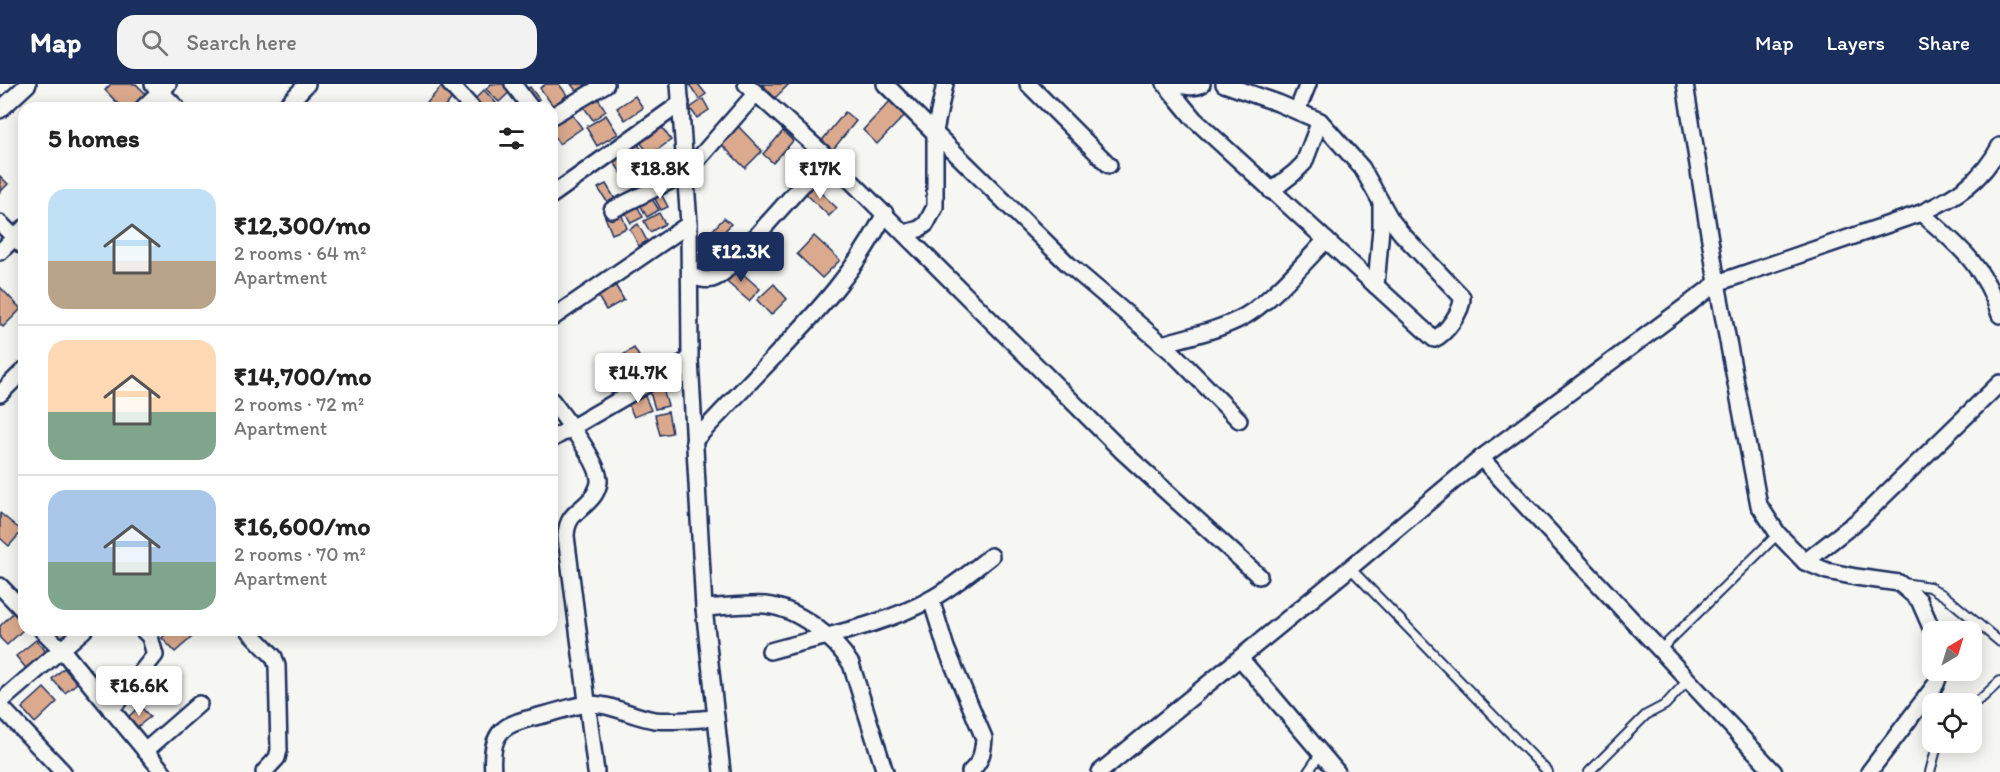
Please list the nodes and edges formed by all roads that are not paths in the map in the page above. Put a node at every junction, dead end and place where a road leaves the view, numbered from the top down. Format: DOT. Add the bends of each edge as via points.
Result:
graph roads {
  1 [pos="28,84"];
  2 [pos="308,84"];
  3 [pos="450,84"];
  4 [pos="513,84"];
  5 [pos="606,84"];
  6 [pos="679,84"];
  7 [pos="885,84"];
  8 [pos="945,84"];
  9 [pos="1028,84"];
  10 [pos="1165,84"];
  11 [pos="1177,84"];
  12 [pos="1202,84"];
  13 [pos="1224,84"];
  14 [pos="1308,84"];
  15 [pos="1685,84"];
  16 [pos="160,87"];
  17 [pos="751,89"];
  18 [pos="148,102"];
  19 [pos="172,102"];
  20 [pos="290,102"];
  21 [pos="466,102"];
  22 [pos="526,102"];
  23 [pos="681,103"];
  24 [pos="0,110"];
  25 [pos="1297,111"];
  26 [pos="558,112"];
  27 [pos="1320,121"];
  28 [pos="935,131"];
  29 [pos="2000,146"];
  30 [pos="827,157"];
  31 [pos="1109,165"];
  32 [pos="686,173"];
  33 [pos="558,191"];
  34 [pos="1271,191"];
  35 [pos="1381,200"];
  36 [pos="612,210"];
  37 [pos="885,213"];
  38 [pos="1921,213"];
  39 [pos="0,223"];
  40 [pos="689,224"];
  41 [pos="904,234"];
  42 [pos="18,236"];
  43 [pos="18,240"];
  44 [pos="1326,240"];
  45 [pos="0,252"];
  46 [pos="690,276"];
  47 [pos="1717,283"];
  48 [pos="1376,286"];
  49 [pos="558,314"];
  50 [pos="2000,315"];
  51 [pos="1162,344"];
  52 [pos="690,359"];
  53 [pos="18,380"];
  54 [pos="2000,383"];
  55 [pos="0,394"];
  56 [pos="558,409"];
  57 [pos="1239,420"];
  58 [pos="573,429"];
  59 [pos="558,436"];
  60 [pos="694,441"];
  61 [pos="1481,458"];
  62 [pos="1778,534"];
  63 [pos="991,556"];
  64 [pos="1805,562"];
  65 [pos="1350,568"];
  66 [pos="1258,576"];
  67 [pos="1899,583"];
  68 [pos="0,586"];
  69 [pos="931,599"];
  70 [pos="18,605"];
  71 [pos="704,608"];
  72 [pos="1928,621"];
  73 [pos="48,636"];
  74 [pos="77,636"];
  75 [pos="148,636"];
  76 [pos="254,636"];
  77 [pos="827,636"];
  78 [pos="2000,642"];
  79 [pos="62,650"];
  80 [pos="1660,650"];
  81 [pos="770,651"];
  82 [pos="1240,658"];
  83 [pos="1688,680"];
  84 [pos="1937,681"];
  85 [pos="2000,681"];
  86 [pos="1982,698"];
  87 [pos="0,704"];
  88 [pos="199,704"];
  89 [pos="587,704"];
  90 [pos="111,710"];
  91 [pos="716,718"];
  92 [pos="145,751"];
  93 [pos="1321,753"];
  94 [pos="1935,753"];
  95 [pos="63,772"];
  96 [pos="163,772"];
  97 [pos="264,772"];
  98 [pos="493,772"];
  99 [pos="596,772"];
  100 [pos="722,772"];
  101 [pos="885,772"];
  102 [pos="970,772"];
  103 [pos="1100,772"];
  104 [pos="1308,772"];
  105 [pos="1337,772"];
  106 [pos="1548,772"];
  107 [pos="1589,772"];
  108 [pos="1774,772"];
  109 [pos="1869,772"];
  110 [pos="1930,772"];
  1 -- 24 [label="street"];
  2 -- 20 [label="street"];
  3 -- 21 [label="street"];
  4 -- 22 [label="street"];
  5 -- 26 [label="street"];
  6 -- 23 [label="street"];
  7 -- 28 [label="street"];
  8 -- 28 [label="street"];
  9 -- 31 [label="street"];
  10 -- 34 [label="street" via="1194,119"];
  11 -- 12 [label="street"];
  13 -- 25 [label="street"];
  14 -- 25 [label="street"];
  15 -- 47 [label="street"];
  16 -- 18 [label="street"];
  16 -- 19 [label="street"];
  17 -- 30 [label="street"];
  17 -- 32 [label="street"];
  23 -- 32 [label="street"];
  23 -- 33 [label="street"];
  25 -- 27 [label="street"];
  27 -- 34 [label="street" via="1304,163"];
  27 -- 35 [label="street" via="1362,168"];
  28 -- 41 [label="street" via="934,207 926,224"];
  28 -- 51 [label="street" via="1068,264"];
  29 -- 38 [label="street" via="1979,177 1954,198"];
  30 -- 37 [label="street"];
  30 -- 46 [label="street" via="716,279"];
  32 -- 36 [label="street"];
  32 -- 40 [label="street"];
  34 -- 44 [label="street"];
  35 -- 48 [label="street"];
  35 -- 48 [label="street" via="1391,220 1462,297 1462,304 1446,331 1434,339"];
  37 -- 41 [label="street"];
  37 -- 60 [label="street" via="863,254 840,284"];
  38 -- 47 [label="street"];
  38 -- 50 [label="street" via="1960,246 1981,271"];
  39 -- 42 [label="street"];
  40 -- 46 [label="street"];
  40 -- 49 [label="street"];
  41 -- 66 [label="street" via="1122,451"];
  43 -- 45 [label="street"];
  44 -- 48 [label="street"];
  44 -- 51 [label="street" via="1246,315"];
  46 -- 52 [label="street"];
  47 -- 61 [label="street"];
  47 -- 62 [label="street" via="1759,504"];
  51 -- 57 [label="street"];
  52 -- 58 [label="street"];
  52 -- 60 [label="street"];
  53 -- 55 [label="street"];
  54 -- 64 [label="street" via="1860,519"];
  56 -- 58 [label="street"];
  58 -- 59 [label="street"];
  58 -- 89 [label="street" via="598,470 600,482 594,495 573,514 566,536"];
  60 -- 71 [label="street"];
  61 -- 65 [label="street"];
  61 -- 80 [label="street"];
  62 -- 64 [label="street"];
  62 -- 80 [label="lane"];
  63 -- 69 [label="street"];
  64 -- 67 [label="street" via="1856,578"];
  65 -- 82 [label="street"];
  65 -- 106 [label="lane"];
  67 -- 72 [label="street" via="1919,600"];
  67 -- 78 [label="lane" via="1930,586"];
  68 -- 70 [label="street"];
  69 -- 77 [label="street" via="897,615"];
  69 -- 102 [label="street" via="946,648 984,738 983,754"];
  71 -- 77 [label="street" via="766,605 797,615"];
  71 -- 91 [label="street"];
  73 -- 79 [label="street"];
  74 -- 79 [label="street"];
  75 -- 90 [label="street" via="155,655"];
  76 -- 97 [label="street" via="274,657 277,666 279,750"];
  77 -- 81 [label="street"];
  77 -- 101 [label="street" via="851,664"];
  79 -- 87 [label="street"];
  79 -- 90 [label="street"];
  80 -- 83 [label="street"];
  82 -- 93 [label="street"];
  82 -- 103 [label="street"];
  83 -- 107 [label="lane"];
  83 -- 108 [label="street"];
  84 -- 109 [label="street"];
  85 -- 86 [label="lane"];
  87 -- 95 [label="street"];
  88 -- 92 [label="street"];
  89 -- 91 [label="street" via="657,720"];
  89 -- 98 [label="street" via="511,723 494,744"];
  89 -- 99 [label="street"];
  90 -- 92 [label="street"];
  91 -- 100 [label="street"];
  92 -- 96 [label="street"];
  93 -- 104 [label="lane"];
  93 -- 105 [label="street"];
  94 -- 110 [label="lane"];
}
